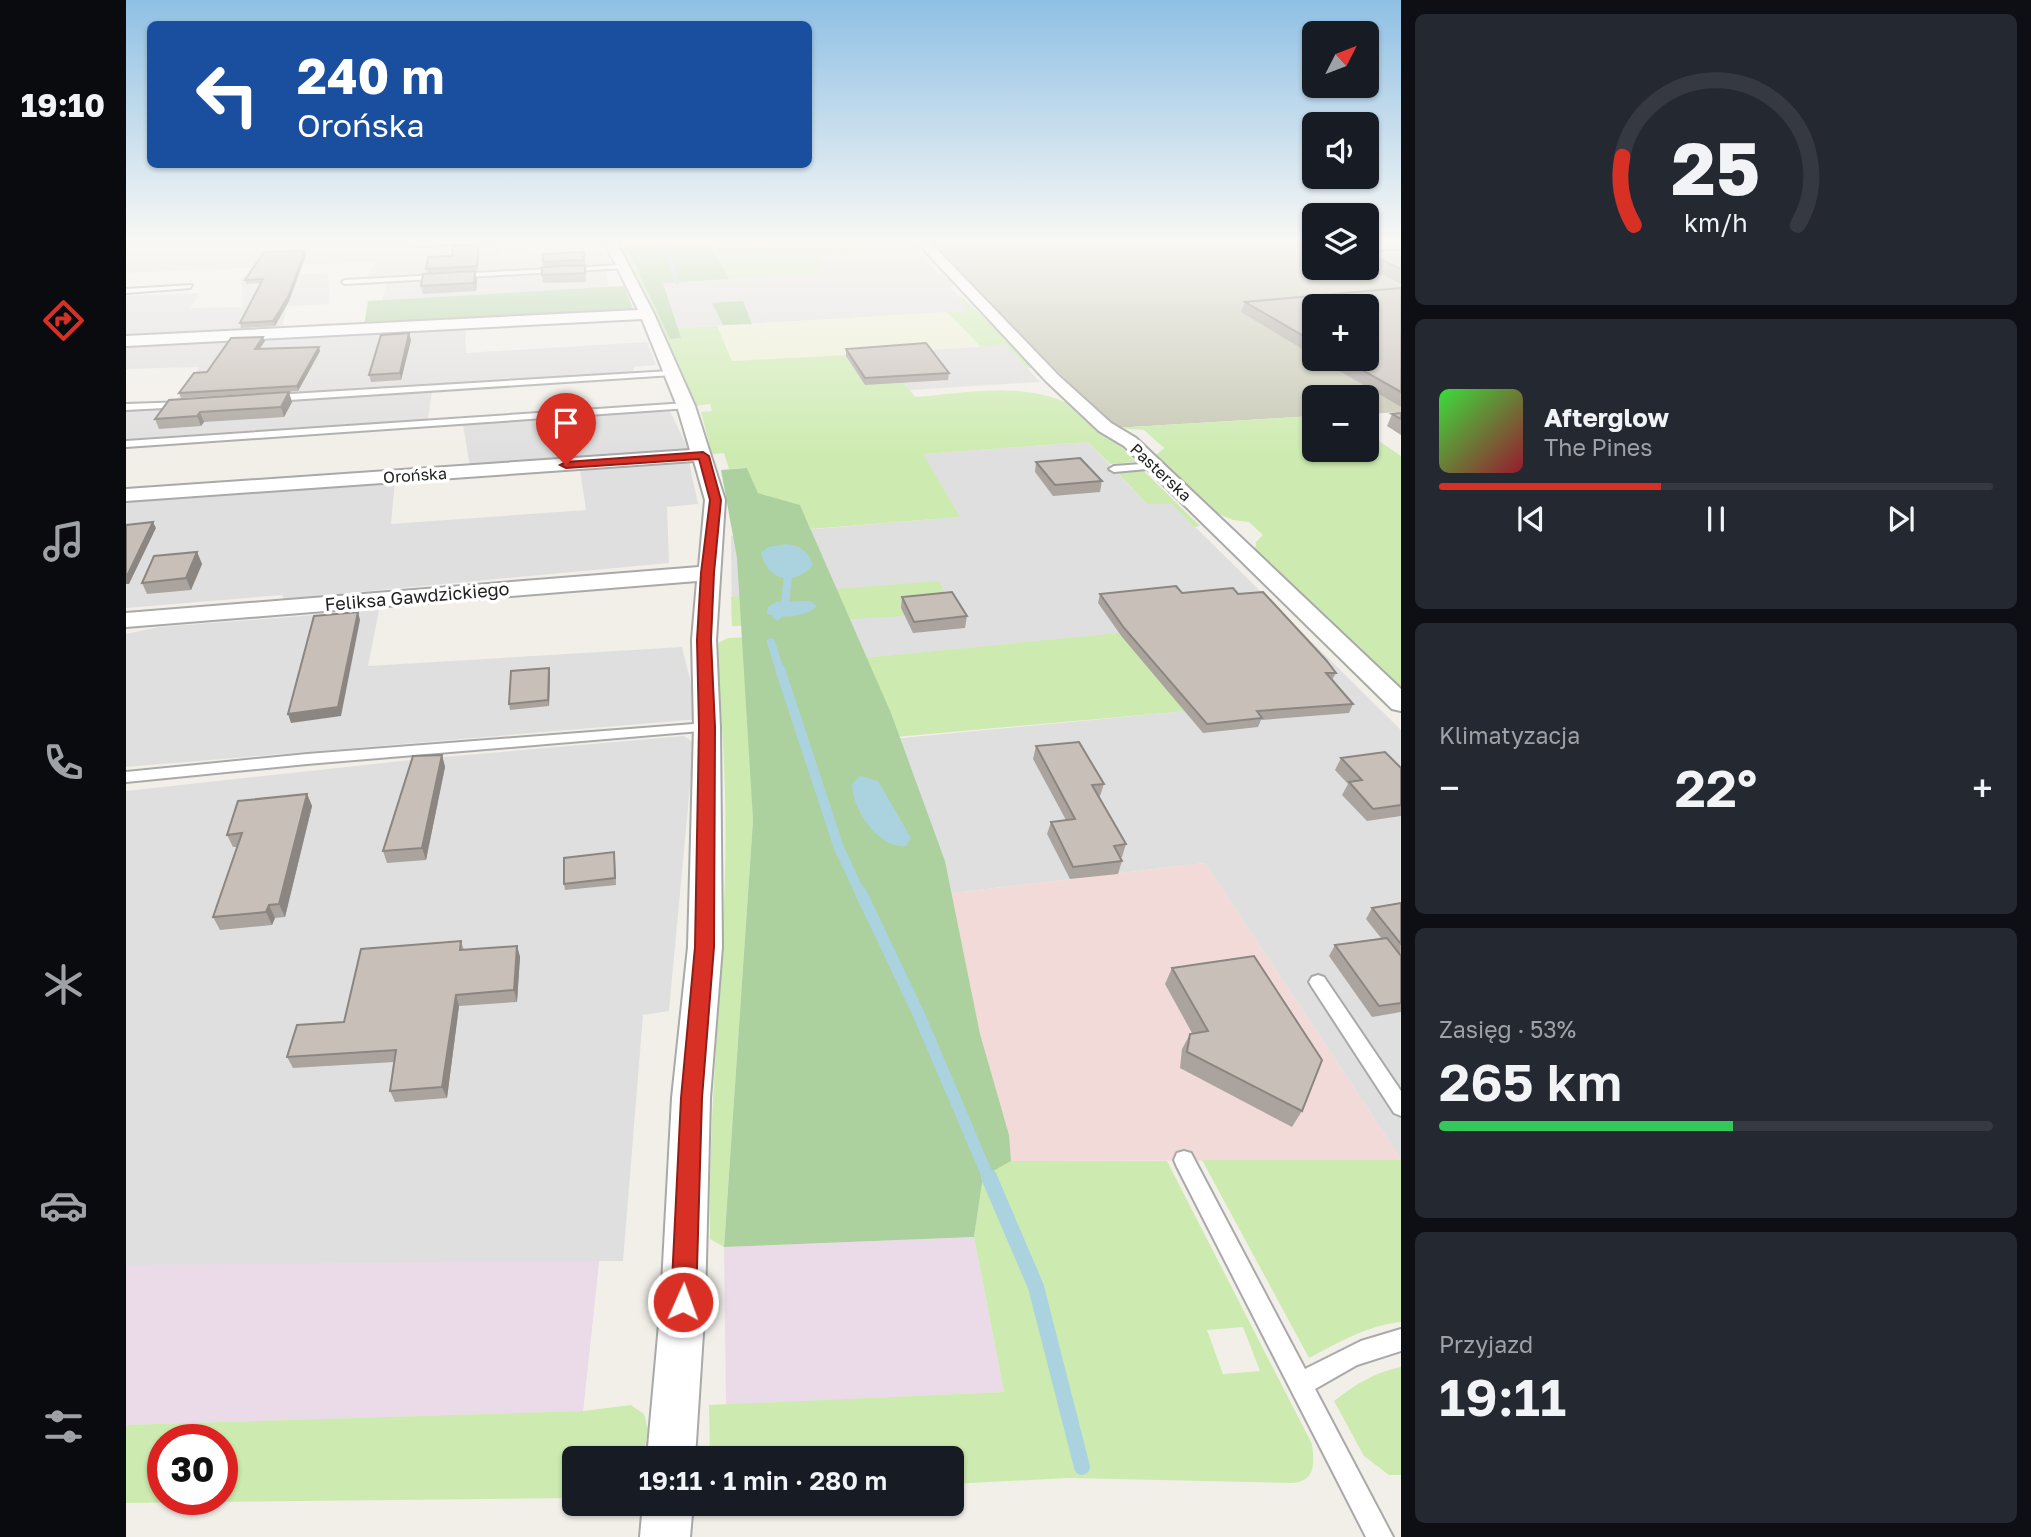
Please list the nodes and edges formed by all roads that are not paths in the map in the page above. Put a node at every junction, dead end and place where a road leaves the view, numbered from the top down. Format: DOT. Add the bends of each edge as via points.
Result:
graph roads {
  1 [pos="991,313"];
  2 [pos="647,314"];
  3 [pos="126,341"];
  4 [pos="670,373"];
  5 [pos="262,399"];
  6 [pos="194,403"];
  7 [pos="686,406"];
  8 [pos="126,408"];
  9 [pos="126,444"];
  10 [pos="703,456"];
  11 [pos="1155,466"];
  12 [pos="1114,469"];
  13 [pos="126,495"];
  14 [pos="708,573"];
  15 [pos="126,620"];
  16 [pos="1401,703"];
  17 [pos="707,727"];
  18 [pos="126,777"];
  19 [pos="1318,982"];
  20 [pos="1401,1107"];
  21 [pos="1184,1160"];
  22 [pos="1401,1340"];
  23 [pos="1300,1385"];
  24 [pos="672,1446"];
  25 [pos="667,1516"];
  26 [pos="665,1537"];
  27 [pos="1380,1537"];
  1 -- 11 [label="street, Pasterska" via="1105,427 1130,442"];
  2 -- 3 [label="street"];
  2 -- 4 [label="street"];
  4 -- 5 [label="lane"];
  4 -- 7 [label="street"];
  6 -- 8 [label="lane"];
  7 -- 9 [label="lane"];
  7 -- 10 [label="street"];
  10 -- 13 [label="street, Orońska"];
  10 -- 14 [label="street" via="715,500"];
  11 -- 12 [label="lane"];
  11 -- 16 [label="street, Pasterska"];
  14 -- 15 [label="street, Feliksa Gawdzickiego"];
  14 -- 17 [label="street"];
  17 -- 18 [label="lane"];
  17 -- 24 [label="street" via="705,947 691,1098"];
  19 -- 20 [label="lane"];
  21 -- 23 [label="lane"];
  22 -- 23 [label="lane" via="1369,1346"];
  23 -- 27 [label="lane"];
  25 -- 26 [label="street"];
}
